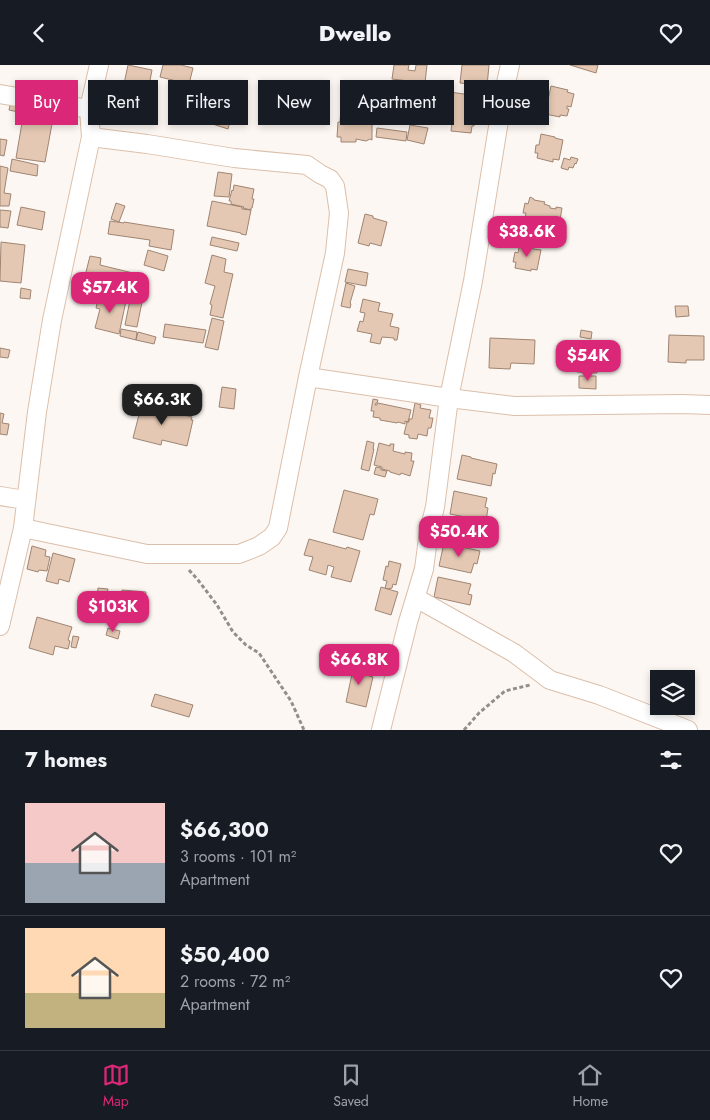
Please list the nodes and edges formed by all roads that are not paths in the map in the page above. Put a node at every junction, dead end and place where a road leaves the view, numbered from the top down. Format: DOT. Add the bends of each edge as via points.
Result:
graph roads {
  1 [pos="99,65"];
  2 [pos="510,65"];
  3 [pos="96,80"];
  4 [pos="0,94"];
  5 [pos="88,109"];
  6 [pos="90,125"];
  7 [pos="91,137"];
  8 [pos="308,377"];
  9 [pos="449,398"];
  10 [pos="710,405"];
  11 [pos="0,496"];
  12 [pos="25,500"];
  13 [pos="23,529"];
  14 [pos="416,598"];
  15 [pos="0,626"];
  16 [pos="381,730"];
  17 [pos="688,730"];
  1 -- 3 [label="street"];
  2 -- 9 [label="street" via="474,281"];
  4 -- 5 [label="street"];
  6 -- 7 [label="street"];
  7 -- 8 [label="street" via="307,165 330,179 335,186 339,213 335,253"];
  7 -- 12 [label="street" via="52,320"];
  8 -- 9 [label="street"];
  8 -- 13 [label="street" via="278,527 272,537 259,546 240,554 147,554"];
  9 -- 10 [label="street" via="514,406"];
  9 -- 14 [label="street" via="435,507"];
  11 -- 12 [label="street"];
  12 -- 13 [label="street"];
  13 -- 15 [label="street"];
  14 -- 16 [label="street"];
  14 -- 17 [label="street" via="514,653 550,680 599,695"];
}
